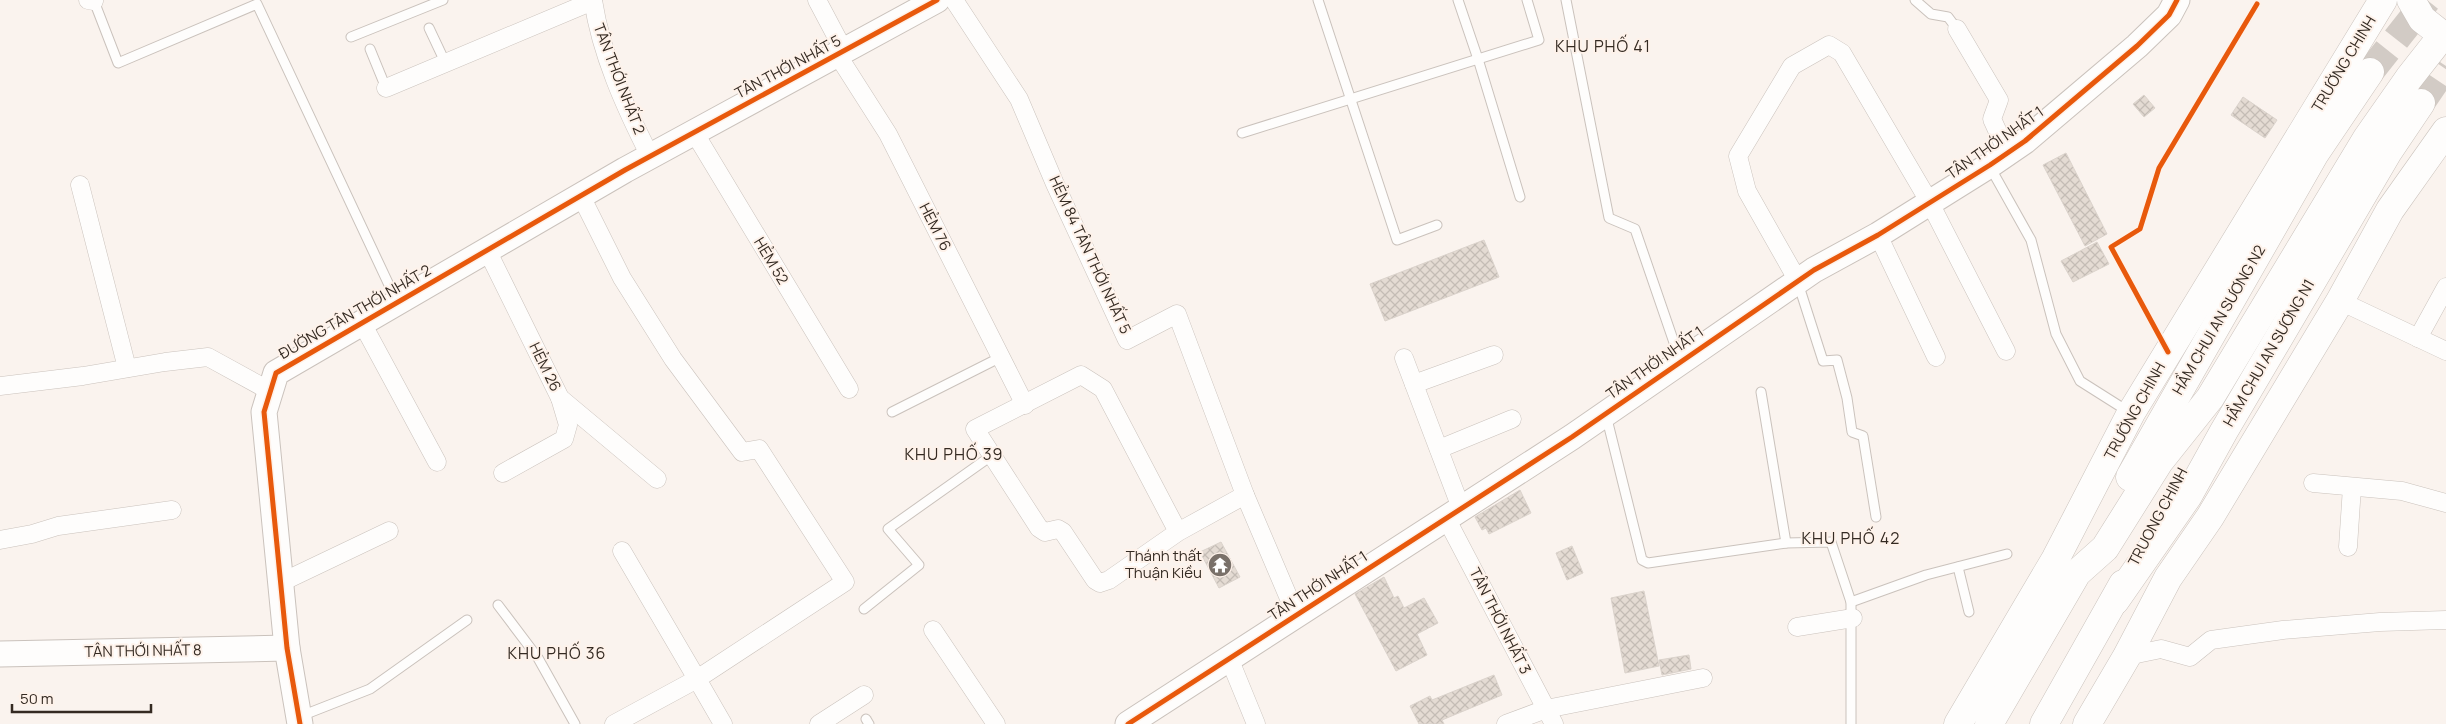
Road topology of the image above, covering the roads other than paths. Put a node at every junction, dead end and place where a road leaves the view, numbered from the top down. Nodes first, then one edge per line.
1 (443, 0) edge
2 (593, 0) edge
3 (817, 0) edge
4 (937, 0) edge
5 (954, 0) edge
6 (1318, 0) edge
7 (1458, 0) edge
8 (1527, 0) edge
9 (1566, 0) edge
10 (1916, 0) edge
11 (2177, 0) edge
12 (2383, 0) edge
13 (2410, 0) edge
14 (91, 1) edge
15 (429, 28) dead end
16 (1958, 29) joint
17 (351, 37) dead end
18 (2444, 37) edge
19 (370, 49) dead end
20 (841, 53) junction
21 (1478, 59) junction
22 (446, 64) junction
23 (2370, 72) tunnel mouth
24 (386, 88) joint
25 (1349, 100) junction
26 (2420, 103) tunnel mouth
27 (2446, 131) edge
28 (694, 132) junction
29 (1242, 133) dead end
30 (650, 156) junction
31 (1998, 159) junction
32 (80, 185) dead end
33 (580, 196) junction
34 (1520, 197) dead end
35 (1930, 203) junction
36 (1437, 224) dead end
37 (1878, 235) junction
38 (488, 250) junction
39 (1798, 281) junction
40 (2446, 287) edge
41 (2340, 301) junction
42 (398, 302) junction
43 (362, 323) junction
44 (2418, 338) junction
45 (2006, 351) dead end
46 (2446, 351) edge
47 (1494, 355) dead end
48 (1936, 356) dead end
49 (1001, 357) junction
50 (1404, 358) dead end
51 (1680, 360) junction
52 (127, 368) junction
53 (1414, 384) junction
54 (0, 386) edge
55 (849, 389) dead end
56 (270, 392) junction
57 (1761, 392) dead end
58 (560, 398) junction
59 (2210, 398) junction
60 (1025, 405) junction
61 (892, 412) dead end
62 (1606, 413) junction
63 (2132, 413) junction
64 (1512, 419) dead end
65 (1439, 449) junction
66 (990, 456) junction
67 (436, 462) dead end
68 (503, 472) dead end
69 (657, 479) dead end
70 (2313, 483) dead end
71 (2352, 487) junction
72 (1245, 495) junction
73 (2446, 503) edge
74 (172, 510) dead end
75 (1454, 513) junction
76 (1876, 517) dead end
77 (389, 531) dead end
78 (1178, 532) junction
79 (2069, 533) junction
80 (0, 540) edge
81 (1786, 543) junction
82 (2348, 547) dead end
83 (622, 550) dead end
84 (2007, 554) dead end
85 (1958, 567) junction
86 (2077, 573) junction
87 (2168, 578) junction
88 (280, 583) junction
89 (2115, 601) junction
90 (498, 605) dead end
91 (864, 609) dead end
92 (1852, 610) junction
93 (1969, 612) dead end
94 (1296, 615) junction
95 (467, 620) dead end
96 (2050, 620) junction
97 (2446, 620) edge
98 (1797, 627) dead end
99 (933, 630) dead end
100 (287, 648) junction
101 (0, 654) edge
102 (2127, 656) junction
103 (1229, 658) junction
104 (1703, 678) dead end
105 (697, 679) junction
106 (864, 695) dead end
107 (1550, 717) edge
108 (2047, 719) edge
109 (299, 720) edge
110 (575, 724) edge
111 (614, 724) edge
112 (723, 724) edge
113 (819, 724) edge
114 (996, 724) edge
115 (1128, 724) edge
116 (1256, 724) edge
117 (1506, 724) edge
118 (1851, 724) edge
119 (1958, 724) edge
120 (1989, 724) edge
121 (2087, 724) edge

1 - 17 lane
2 - 22 street
2 - 30 street, TÂN THỚI NHẤT 2
3 - 20 street, HẺM 76
4 - 20 street, TÂN THỚI NHẤT 5
5 - 72 street, HẺM 84 TÂN THỚI NHẤT 5
6 - 25 lane
7 - 21 lane
8 - 21 lane
9 - 51 lane
10 - 16 lane
11 - 31 street, TÂN THỚI NHẤT 1
12 - 63 main road, TRƯỜNG CHINH
13 - 18 main road
14 - 42 lane
15 - 22 lane
16 - 31 street
18 - 59 main road
19 - 24 lane
20 - 28 street, TÂN THỚI NHẤT 5
20 - 49 street, HẺM 76
21 - 25 lane
21 - 34 lane
22 - 24 street
23 - 86 main road, HẦM CHUI AN SƯƠNG N2
25 - 29 lane
25 - 36 lane
26 - 89 main road, HẦM CHUI AN SƯƠNG N1
27 - 41 main road
28 - 30 street, TÂN THỚI NHẤT 5
28 - 55 street, HẺM 52
30 - 33 street, ĐƯỜNG TÂN THỚI NHẤT 2
31 - 35 street, TÂN THỚI NHẤT 1
31 - 63 lane
32 - 52 street
33 - 38 street, ĐƯỜNG TÂN THỚI NHẤT 2
33 - 105 street
35 - 37 street, TÂN THỚI NHẤT 1
35 - 39 street
35 - 45 street
37 - 39 street, TÂN THỚI NHẤT 1
37 - 48 street
38 - 42 street, ĐƯỜNG TÂN THỚI NHẤT 2
38 - 58 street, HẺM 26
39 - 51 street, TÂN THỚI NHẤT 1
39 - 76 lane
40 - 44 street
41 - 44 street
41 - 87 main road
42 - 43 street, ĐƯỜNG TÂN THỚI NHẤT 2
43 - 56 street, ĐƯỜNG TÂN THỚI NHẤT 2
43 - 67 street
44 - 46 street
47 - 53 street
49 - 60 street, HẺM 76
49 - 61 lane
50 - 53 street, TÂN THỚI NHẤT 3
51 - 62 street, TÂN THỚI NHẤT 1
52 - 54 street
52 - 56 street
53 - 65 street, TÂN THỚI NHẤT 3
56 - 88 street, ĐƯỜNG TÂN THỚI NHẤT 2
57 - 81 lane
58 - 68 street
58 - 69 street, HẺM 26
59 - 86 main road, TRUONG CHINH
59 - 89 main road, TRUONG CHINH
60 - 66 street
60 - 78 street
62 - 75 street, TÂN THỚI NHẤT 1
62 - 81 lane
63 - 79 main road, TRƯỜNG CHINH
64 - 65 street
65 - 75 street, TÂN THỚI NHẤT 3
66 - 78 street
66 - 91 lane
70 - 71 street
71 - 73 street
71 - 82 street
72 - 78 street
72 - 94 street, HẺM 84 TÂN THỚI NHẤT 5
74 - 80 street
75 - 94 street, TÂN THỚI NHẤT 1
75 - 107 street, TÂN THỚI NHẤT 3
77 - 88 street
79 - 96 main road, TRUONG CHINH
79 - 119 main road, TRƯỜNG CHINH
81 - 92 lane
83 - 105 street
84 - 85 lane
85 - 92 lane
85 - 93 lane
86 - 96 main road, TRUONG CHINH
87 - 102 main road
87 - 108 main road, TRUONG CHINH
88 - 100 street, ĐƯỜNG TÂN THỚI NHẤT 2
89 - 108 main road, TRUONG CHINH
90 - 110 lane
92 - 98 street
92 - 118 lane
94 - 103 street, TÂN THỚI NHẤT 1
95 - 109 lane
96 - 120 main road, TRUONG CHINH
97 - 102 street
99 - 114 street
100 - 101 street, TÂN THỚI NHẤT 8
100 - 109 street, ĐƯỜNG TÂN THỚI NHẤT 2
102 - 121 main road
103 - 115 street, TÂN THỚI NHẤT 1
103 - 116 street
104 - 107 street
105 - 111 street
105 - 112 street
106 - 113 street
107 - 117 street

